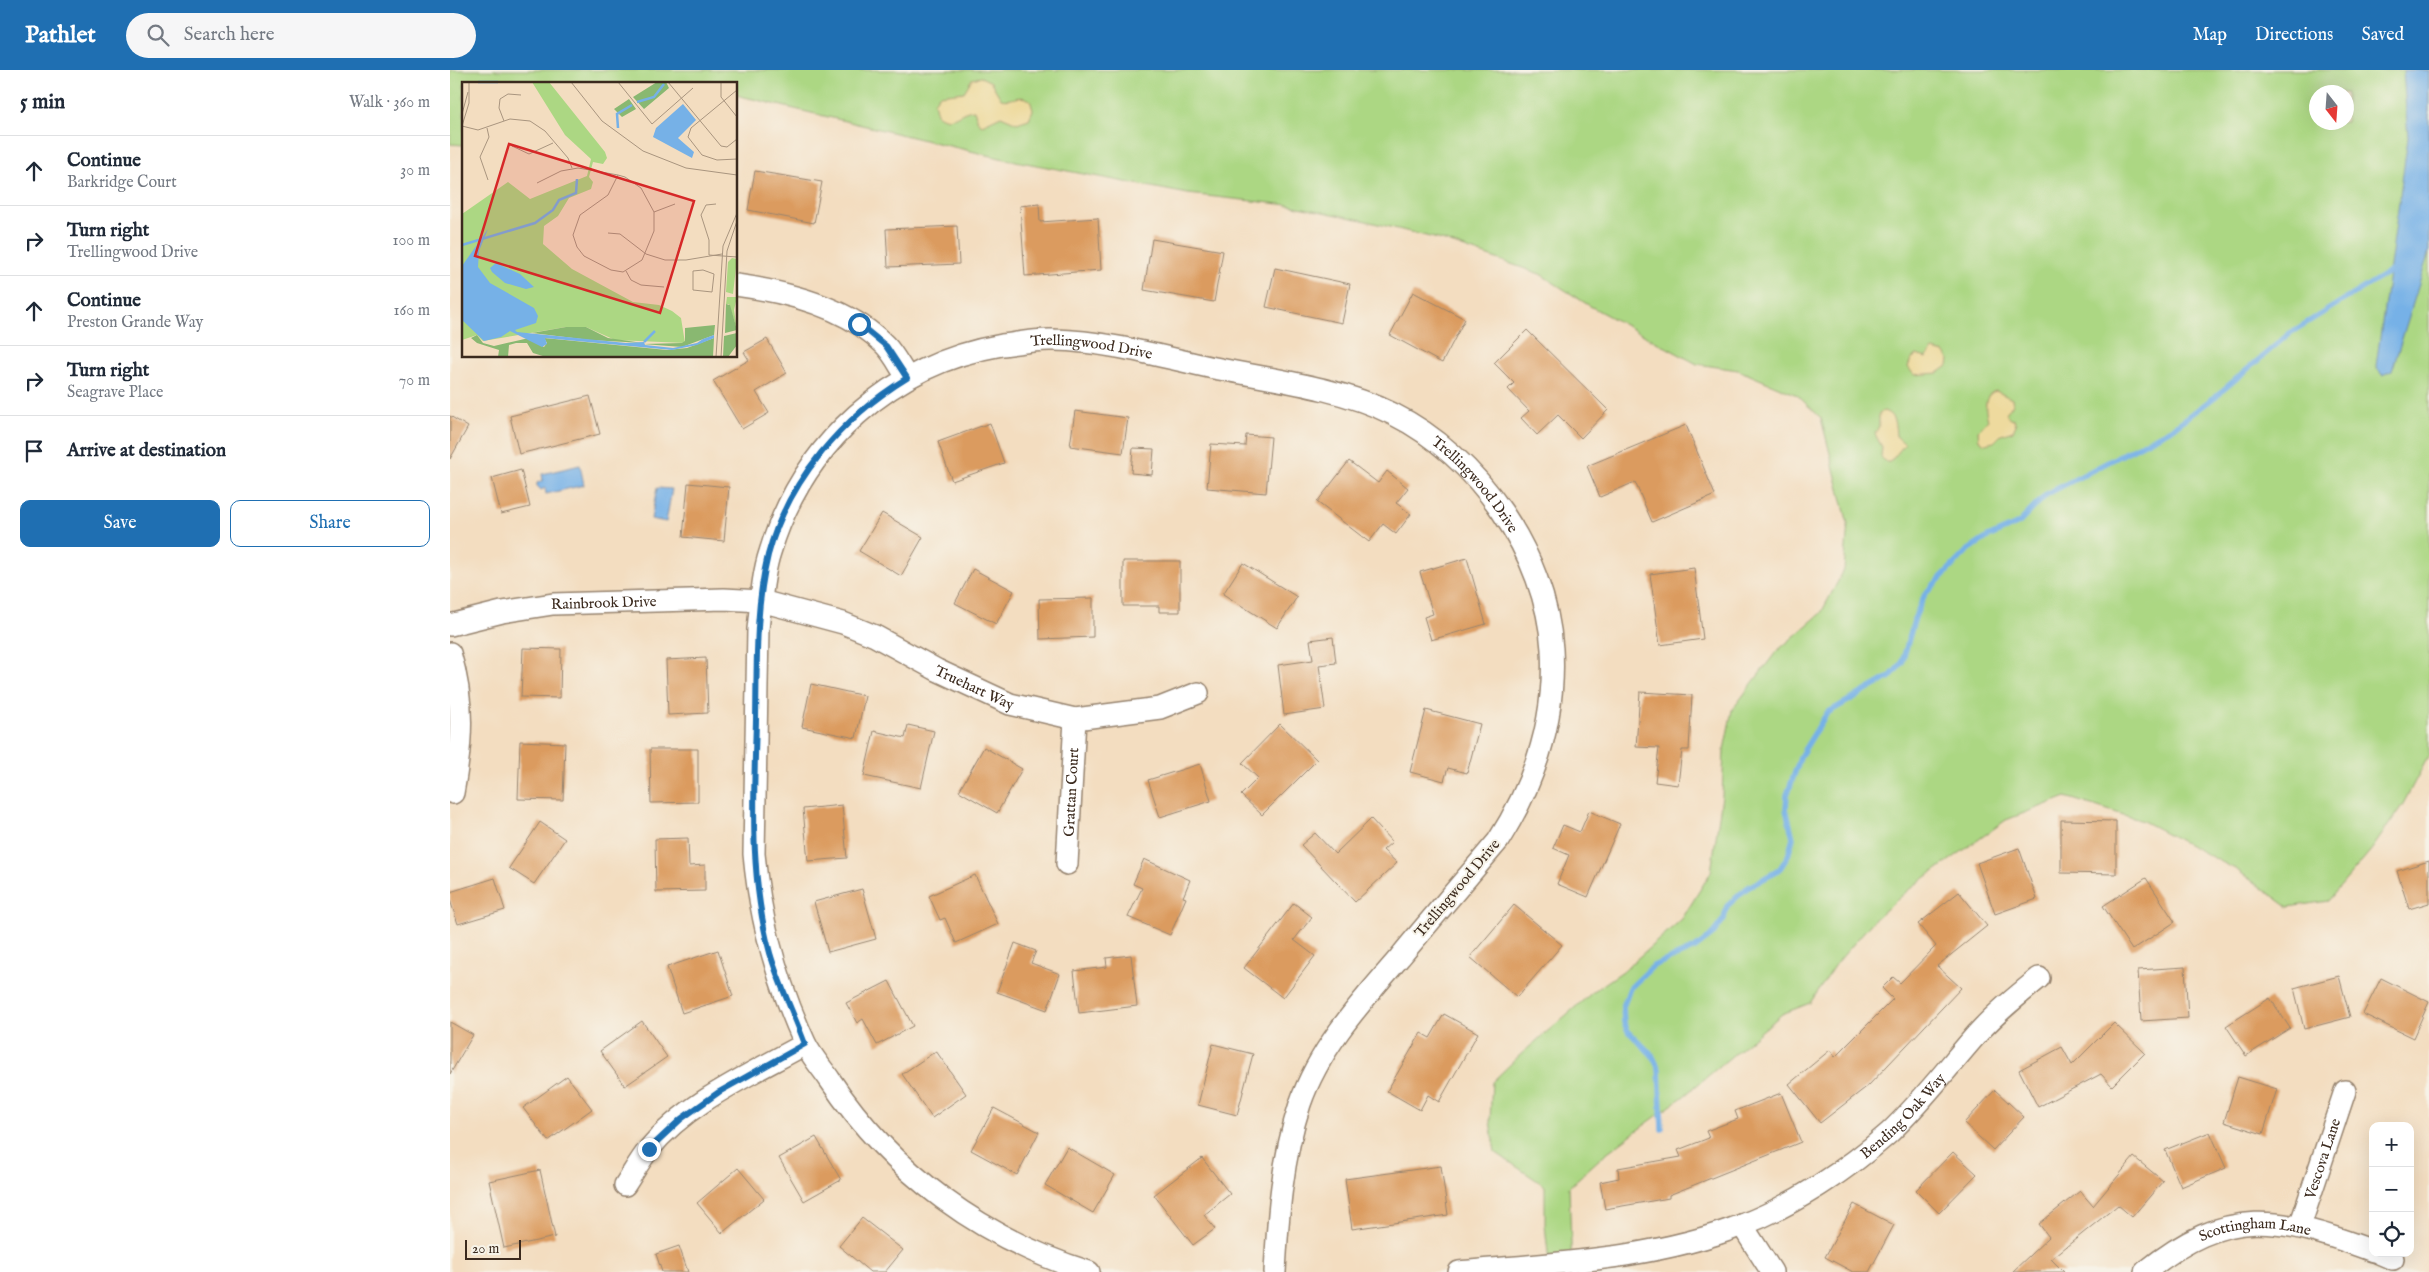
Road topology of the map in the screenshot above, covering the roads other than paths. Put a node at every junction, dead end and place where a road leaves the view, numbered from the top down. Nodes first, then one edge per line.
1 (738, 285) edge
2 (907, 378) junction
3 (761, 601) junction
4 (450, 625) edge
5 (450, 653) edge
6 (1198, 692) dead end
7 (1075, 718) junction
8 (454, 793) dead end
9 (1067, 864) dead end
10 (2039, 978) dead end
11 (805, 1044) junction
12 (2345, 1091) dead end
13 (625, 1184) dead end
14 (1742, 1225) junction
15 (2300, 1226) junction
16 (2369, 1250) edge
17 (1089, 1272) edge
18 (1275, 1272) edge
19 (1459, 1272) edge
20 (1772, 1272) edge
21 (2145, 1272) edge

1 - 2 street
2 - 3 street, Trellingwood Drive
2 - 18 street, Trellingwood Drive
3 - 4 street, Rainbrook Drive
3 - 7 street, Truehart Way
3 - 11 street, Trellingwood Drive
5 - 8 street
6 - 7 street, Truehart Way
7 - 9 street, Grattan Court
10 - 14 street, Bending Oak Way
11 - 13 street
11 - 17 street, Trellingwood Drive
12 - 15 street, Vescova Lane
14 - 19 street, Bending Oak Way
14 - 20 street
15 - 16 street, Scottingham Lane
15 - 21 street, Scottingham Lane

